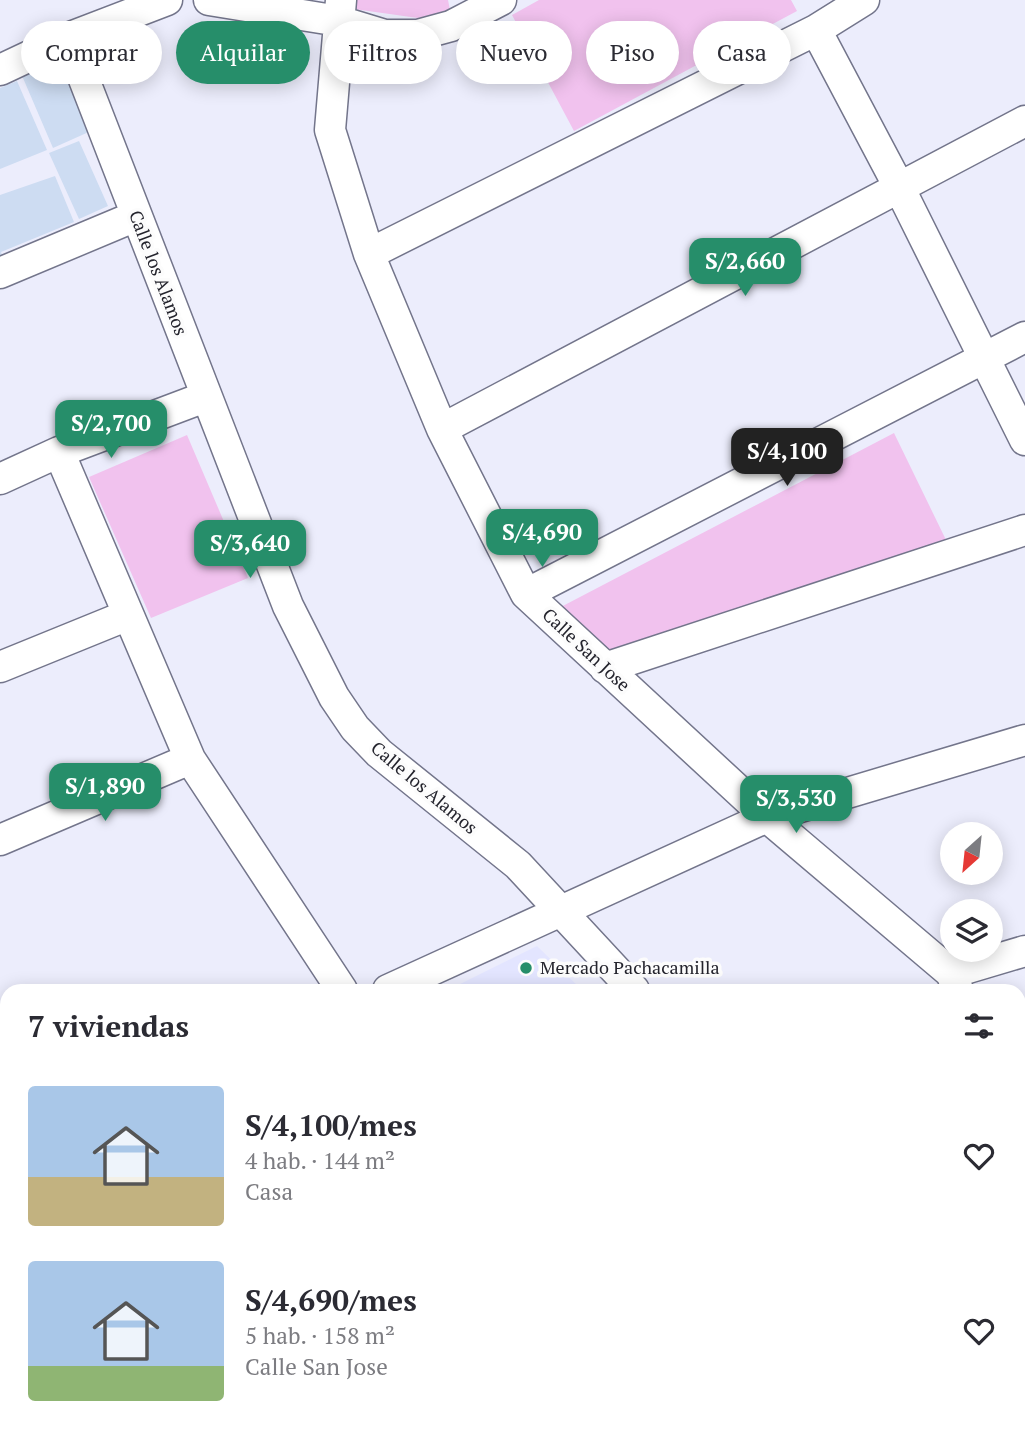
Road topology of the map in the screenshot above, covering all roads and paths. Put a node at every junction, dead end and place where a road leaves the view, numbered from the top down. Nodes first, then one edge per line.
1 (167, 0) edge
2 (209, 0) edge
3 (501, 0) edge
4 (864, 0) edge
5 (340, 10) edge
6 (112, 21) edge
7 (816, 30) junction
8 (21, 58) edge
9 (1, 67) edge
10 (86, 84) edge
11 (1025, 121) edge
12 (899, 187) junction
13 (136, 216) junction
14 (369, 254) junction
15 (0, 274) edge
16 (1025, 337) edge
17 (985, 357) junction
18 (205, 397) junction
19 (442, 429) junction
20 (1025, 440) edge
21 (60, 452) junction
22 (0, 479) edge
23 (1025, 530) edge
24 (526, 594) junction
25 (128, 615) junction
26 (0, 667) edge
27 (605, 667) junction
28 (1025, 740) edge
29 (190, 759) junction
30 (767, 817) junction
31 (0, 839) edge
32 (560, 911) junction
33 (1025, 951) edge
34 (955, 982) edge
35 (338, 984) edge
36 (401, 984) edge
37 (628, 984) edge

1 - 6 street
2 - 5 street
3 - 5 street
4 - 7 street
5 - 14 street, Calle San Jose
7 - 12 street
7 - 14 street
8 - 9 street
10 - 13 street, Calle los Alamos
11 - 12 street
12 - 17 street
12 - 19 street
13 - 15 street
13 - 18 street, Calle los Alamos
14 - 19 street, Calle San Jose
16 - 17 street
17 - 20 street
17 - 24 street
18 - 21 street
18 - 32 street, Calle los Alamos
19 - 24 street, Calle San Jose
21 - 22 street
21 - 25 street
23 - 27 street
24 - 27 street, Calle San Jose
25 - 26 street
25 - 29 street
27 - 30 street, Calle San Jose
28 - 30 street
29 - 31 street
29 - 35 street
30 - 32 street
30 - 34 street, Calle San Jose
32 - 36 street
32 - 37 street, Calle los Alamos
33 - 34 street

